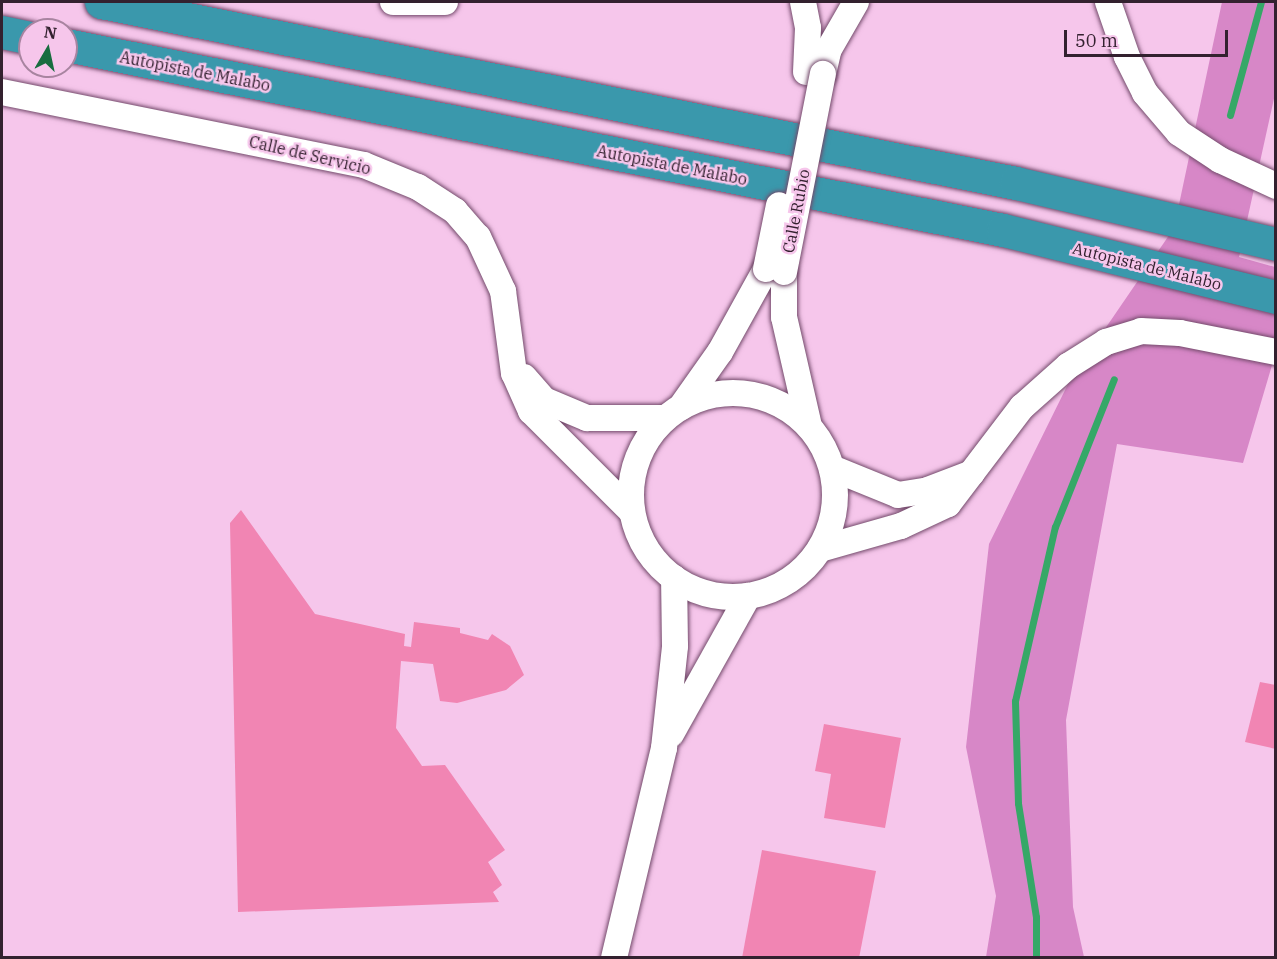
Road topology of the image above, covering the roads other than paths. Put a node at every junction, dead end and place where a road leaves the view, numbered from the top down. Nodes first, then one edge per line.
1 (101, 2) edge
2 (393, 2) edge
3 (445, 2) edge
4 (803, 2) edge
5 (856, 2) edge
6 (1108, 2) edge
7 (2, 32) edge
8 (18, 35) edge
9 (78, 47) edge
10 (814, 73) junction
11 (2, 92) edge
12 (1275, 186) edge
13 (1275, 244) edge
14 (775, 270) junction
15 (1275, 297) edge
16 (1275, 352) edge
17 (512, 353) junction
18 (673, 412) junction
19 (809, 426) junction
20 (832, 468) junction
21 (972, 473) junction
22 (632, 512) junction
23 (820, 549) junction
24 (675, 578) junction
25 (748, 596) junction
26 (664, 748) junction
27 (614, 957) edge

1 - 13 highway
2 - 3 street
4 - 10 street, Calle Rubio
5 - 10 street, Calle Rubio
6 - 12 street
7 - 8 highway
9 - 15 highway, Autopista de Malabo
10 - 14 street, Calle Rubio, bridge
11 - 17 street, Calle de Servicio
14 - 18 street, Calle Rubio
14 - 19 street, Calle Rubio
16 - 21 street
17 - 18 street, Calle de Servicio
17 - 22 street, Calle de Servicio
18 - 19 street
18 - 22 street
19 - 20 street
20 - 21 street
20 - 23 street
21 - 23 street
22 - 24 street
23 - 25 street
24 - 25 street
24 - 26 street
25 - 26 street
26 - 27 street

